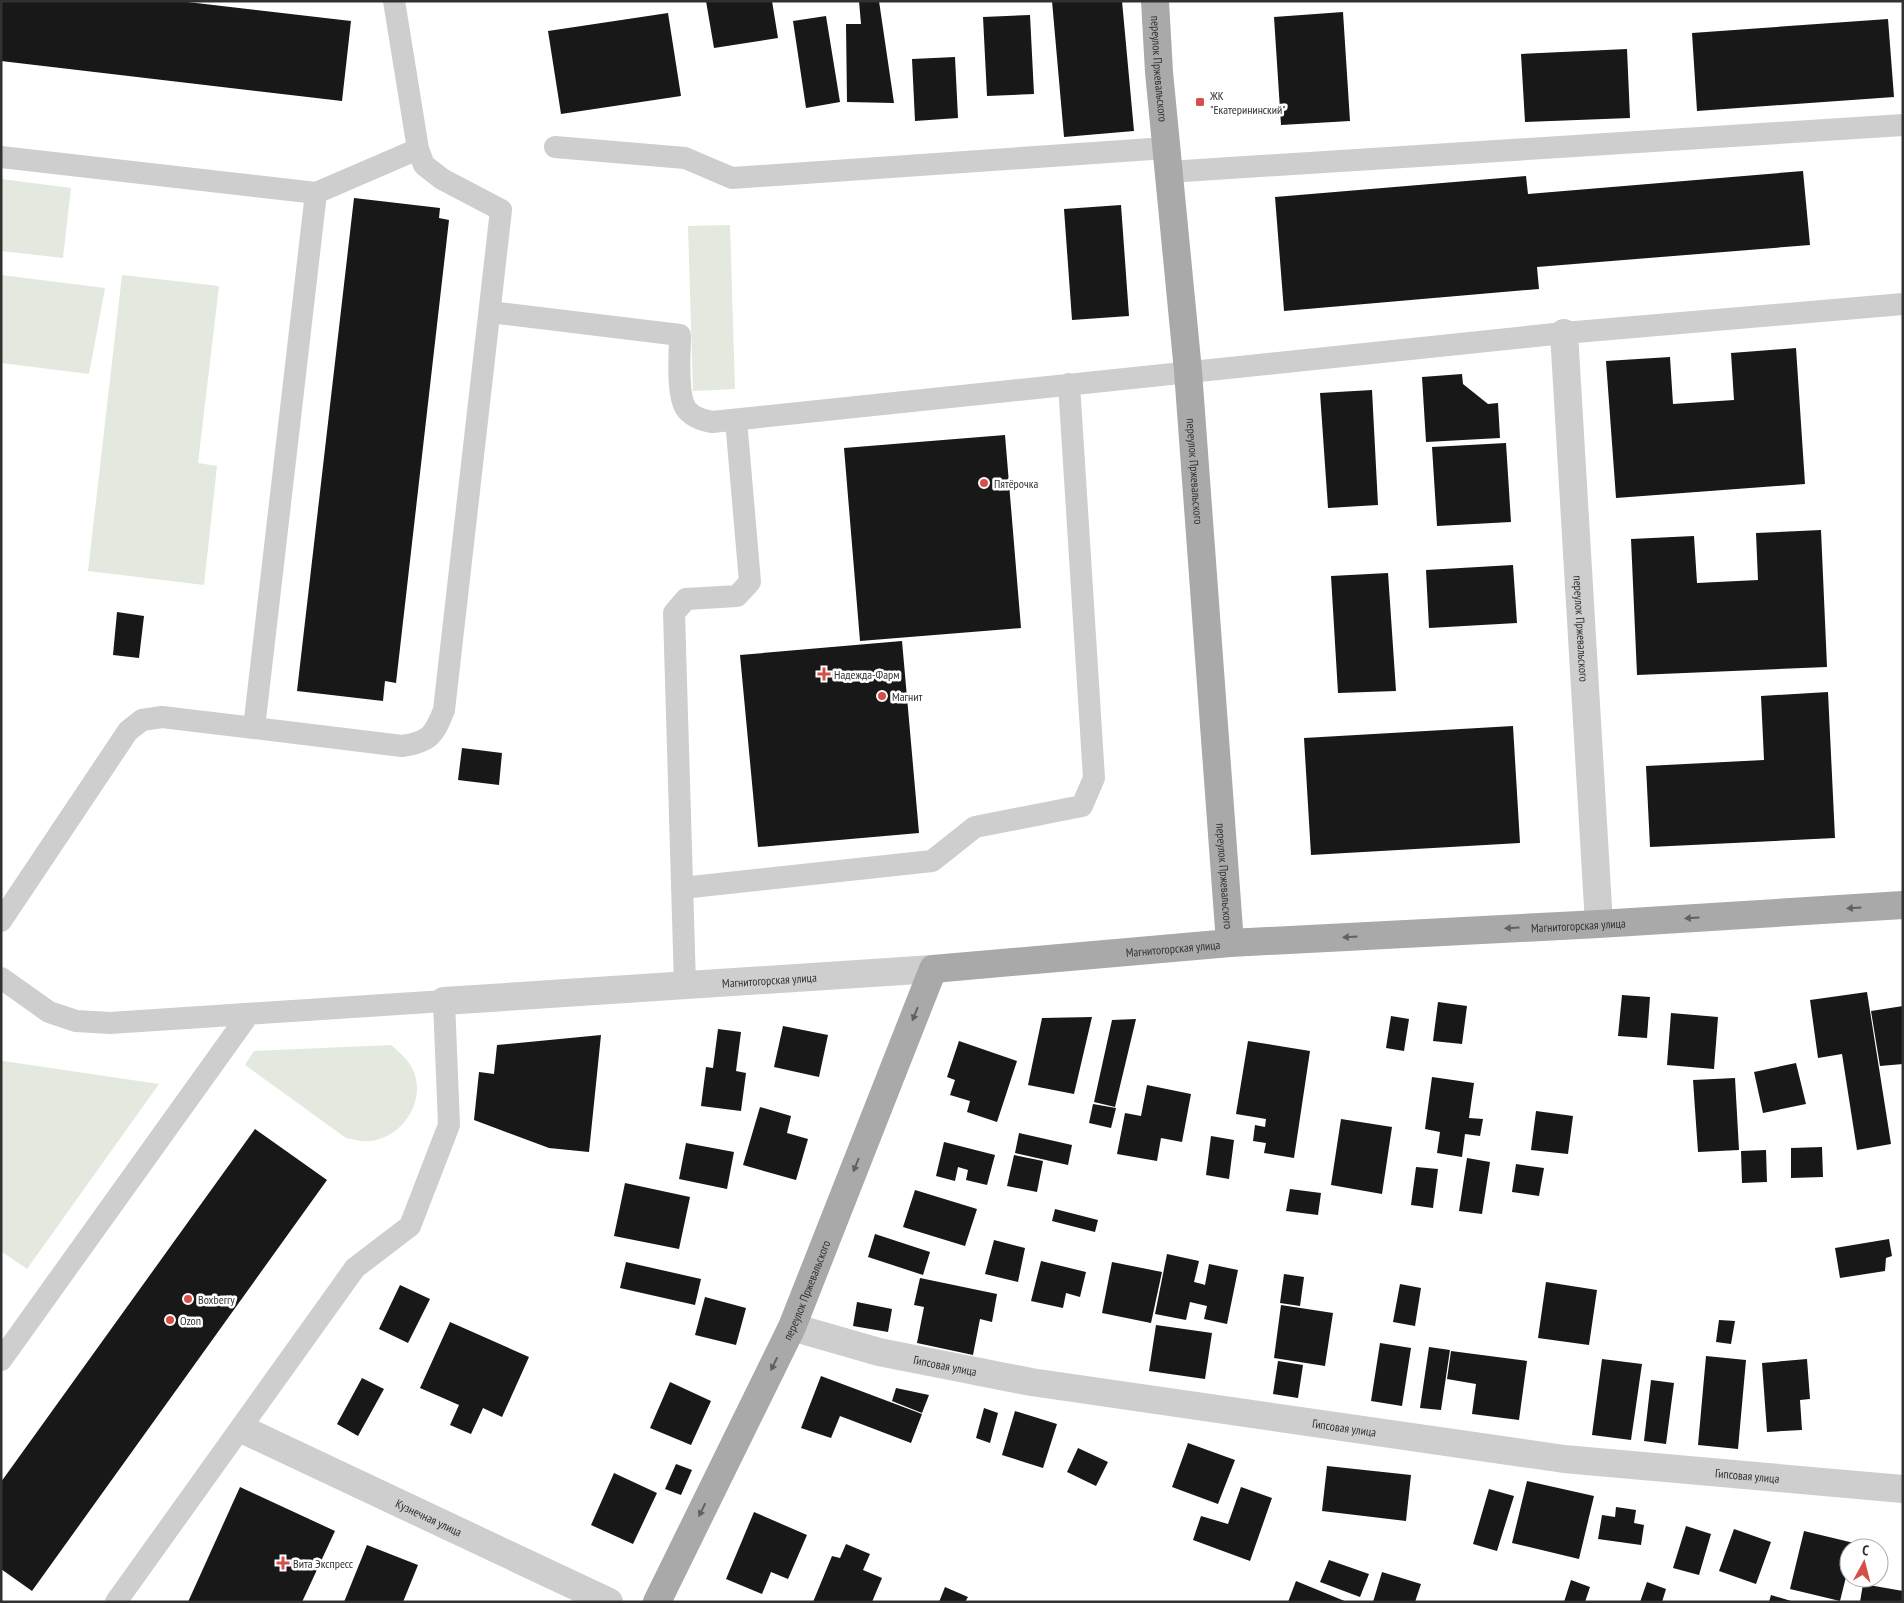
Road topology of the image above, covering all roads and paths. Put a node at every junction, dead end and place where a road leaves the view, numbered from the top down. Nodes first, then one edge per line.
1 (394, 1) edge
2 (1155, 1) edge
3 (1903, 125) edge
4 (555, 147) dead end
5 (418, 149) junction
6 (1, 157) edge
7 (1167, 160) junction
8 (316, 193) junction
9 (1903, 304) edge
10 (490, 312) junction
11 (1564, 333) junction
12 (1188, 371) junction
13 (1070, 384) junction
14 (736, 420) junction
15 (254, 728) junction
16 (682, 888) junction
17 (1903, 905) edge
18 (1, 921) edge
19 (1599, 924) junction
20 (1230, 943) junction
21 (933, 969) junction
22 (4, 985) edge
23 (685, 985) junction
24 (444, 1001) junction
25 (249, 1014) junction
26 (792, 1327) junction
27 (1, 1360) edge
28 (244, 1430) junction
29 (1903, 1489) edge
30 (116, 1602) edge
31 (609, 1602) edge
32 (657, 1602) edge

1 - 5 lane
2 - 7 main road, переулок Пржевальского
3 - 7 lane
4 - 7 lane
5 - 8 lane
5 - 10 lane
6 - 8 lane
7 - 12 main road, переулок Пржевальского
8 - 15 lane
9 - 11 lane
10 - 14 lane
10 - 15 lane
11 - 12 lane
11 - 19 street, переулок Пржевальского
12 - 13 lane
12 - 20 main road, переулок Пржевальского
13 - 14 lane
13 - 16 lane
14 - 16 lane
15 - 18 lane
16 - 23 lane
17 -> 19 main road, Магнитогорская улица
19 -> 20 main road, Магнитогорская улица
20 - 21 main road, Магнитогорская улица
21 - 23 street, Магнитогорская улица
21 -> 26 main road, переулок Пржевальского
22 - 25 lane
23 - 24 street, Магнитогорская улица
24 - 25 lane
24 - 28 lane
25 - 27 lane
26 - 29 street, Гипсовая улица
26 -> 32 main road, переулок Пржевальского
28 - 30 lane
28 - 31 street, Кузнечная улица

